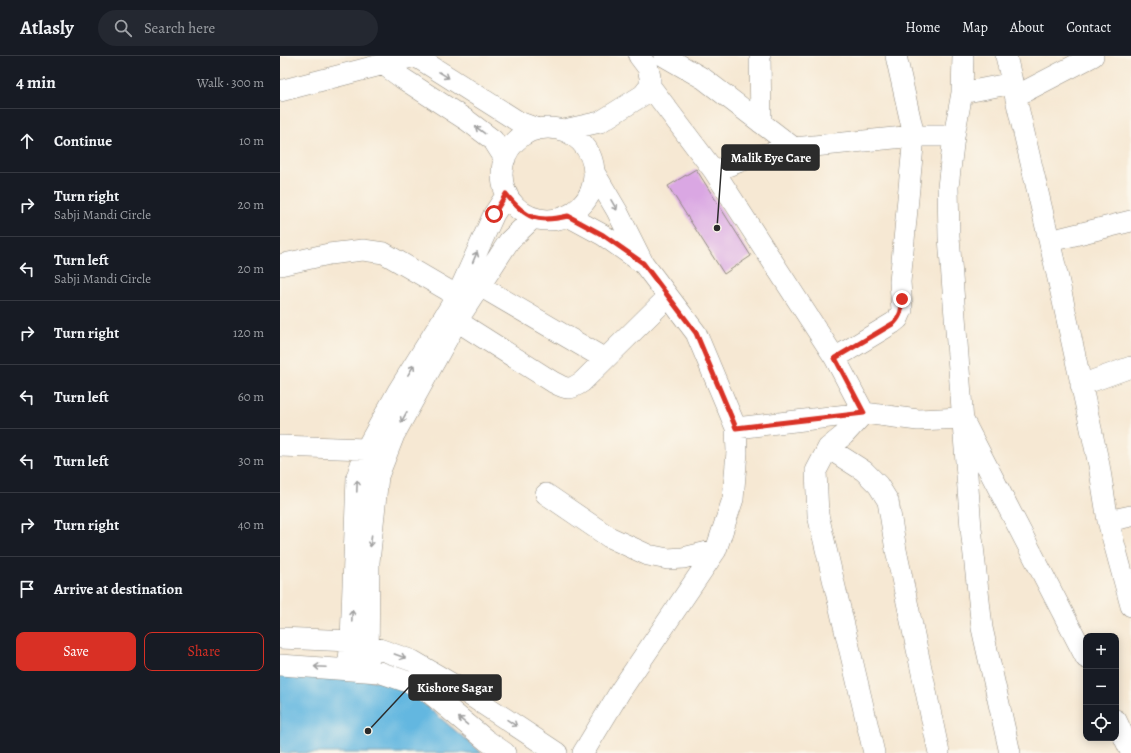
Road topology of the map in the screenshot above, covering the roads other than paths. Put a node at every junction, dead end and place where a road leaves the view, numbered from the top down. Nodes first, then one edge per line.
1 (415, 56) edge
2 (640, 56) edge
3 (664, 56) edge
4 (760, 56) edge
5 (896, 56) edge
6 (963, 56) edge
7 (1006, 56) edge
8 (1093, 56) edge
9 (383, 64) junction
10 (402, 78) junction
11 (650, 86) junction
12 (1015, 89) junction
13 (280, 91) edge
14 (962, 93) junction
15 (600, 122) junction
16 (761, 123) junction
17 (538, 129) junction
18 (564, 130) junction
19 (914, 136) junction
20 (954, 136) junction
21 (794, 148) junction
22 (505, 159) junction
23 (592, 163) junction
24 (714, 171) junction
25 (506, 194) junction
26 (568, 216) junction
27 (533, 218) junction
28 (1131, 221) edge
29 (1050, 241) junction
30 (643, 263) junction
31 (280, 266) edge
32 (480, 286) junction
33 (668, 297) junction
34 (463, 299) junction
35 (457, 321) junction
36 (835, 358) junction
37 (605, 359) junction
38 (1131, 367) edge
39 (1081, 385) junction
40 (864, 413) junction
41 (962, 418) junction
42 (736, 428) junction
43 (280, 446) edge
44 (828, 448) junction
45 (366, 449) junction
46 (387, 452) junction
47 (546, 494) dead end
48 (1131, 516) edge
49 (1108, 521) junction
50 (716, 550) junction
51 (1131, 606) edge
52 (280, 638) edge
53 (359, 643) junction
54 (1083, 652) edge
55 (280, 665) edge
56 (348, 669) junction
57 (368, 671) junction
58 (1119, 726) edge
59 (1131, 752) edge
60 (505, 753) edge
61 (557, 753) edge
62 (583, 753) edge
63 (874, 753) edge
64 (939, 753) edge
65 (1010, 753) edge

1 - 9 street
1 - 10 street
1 -> 17 street
2 - 11 street
3 - 16 street
4 - 16 street
5 - 19 street
6 - 14 street
7 - 12 street
8 - 12 street
9 - 10 street
9 - 13 street
22 -> 10 street
11 - 15 street
11 - 24 street
12 - 14 street
12 - 29 street
14 - 20 street
15 - 18 street
15 - 23 street
16 - 21 street
17 - 18 street
17 - 22 street
18 - 23 street
19 - 20 street
19 - 21 street
19 - 36 street
20 - 41 street
21 - 24 street
22 - 25 street
23 - 26 street
23 -> 30 street
24 - 36 street
25 - 27 street
34 -> 25 street
26 - 27 street
26 - 30 street
27 - 32 street
28 - 29 street
29 - 39 street
30 - 33 street
31 - 34 street
32 - 34 street
32 - 37 street
33 - 37 street
33 - 42 street
34 - 35 street
45 -> 34 street
35 - 37 street
35 -> 46 street
36 - 40 street
38 - 39 street
39 - 49 street
40 - 41 street
40 - 42 street
40 - 44 street
41 - 54 street
41 - 65 street
42 - 50 street
43 - 45 street
44 - 63 street
44 - 64 street
45 - 46 street
53 -> 45 street
46 -> 53 street
47 - 50 street
48 - 49 street
49 - 51 street
50 - 62 street
52 - 53 street
53 - 56 street
53 - 57 street
53 -> 61 street
56 -> 55 street
56 - 57 street
60 -> 57 street
58 - 59 street

